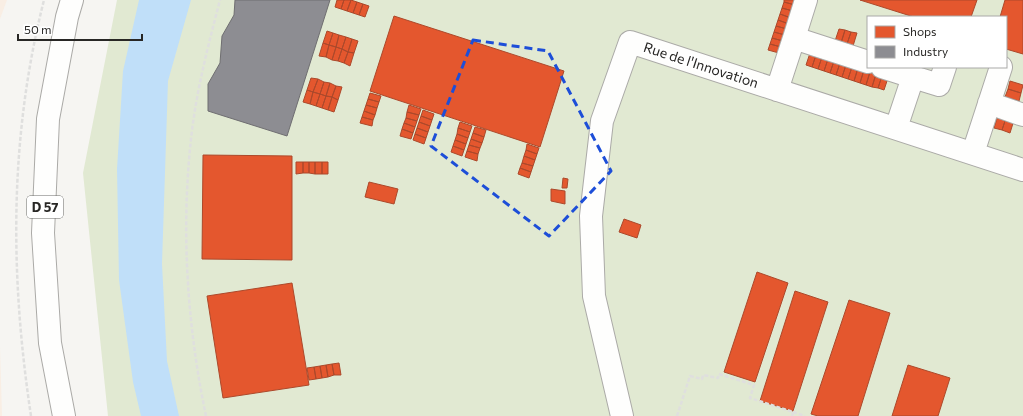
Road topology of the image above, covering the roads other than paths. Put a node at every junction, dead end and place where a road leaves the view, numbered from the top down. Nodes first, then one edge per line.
1 (72, 0) edge
2 (806, 0) edge
3 (794, 38) junction
4 (867, 62) edge
5 (885, 68) edge
6 (944, 68) edge
7 (1001, 68) edge
8 (913, 77) junction
9 (777, 90) junction
10 (989, 103) junction
11 (1023, 115) edge
12 (896, 128) junction
13 (973, 153) junction
14 (1023, 170) edge
15 (64, 416) edge
16 (622, 416) edge

1 - 15 street, D 57
2 - 3 street
3 - 4 street
3 - 9 street
5 - 8 street
6 - 8 street
7 - 10 street
8 - 12 street
9 - 12 street, Rue de l'Innovation
9 - 16 street, Rue de l'Innovation
10 - 11 street
10 - 13 street
12 - 13 street, Rue de l'Innovation
13 - 14 street, Rue de l'Innovation

